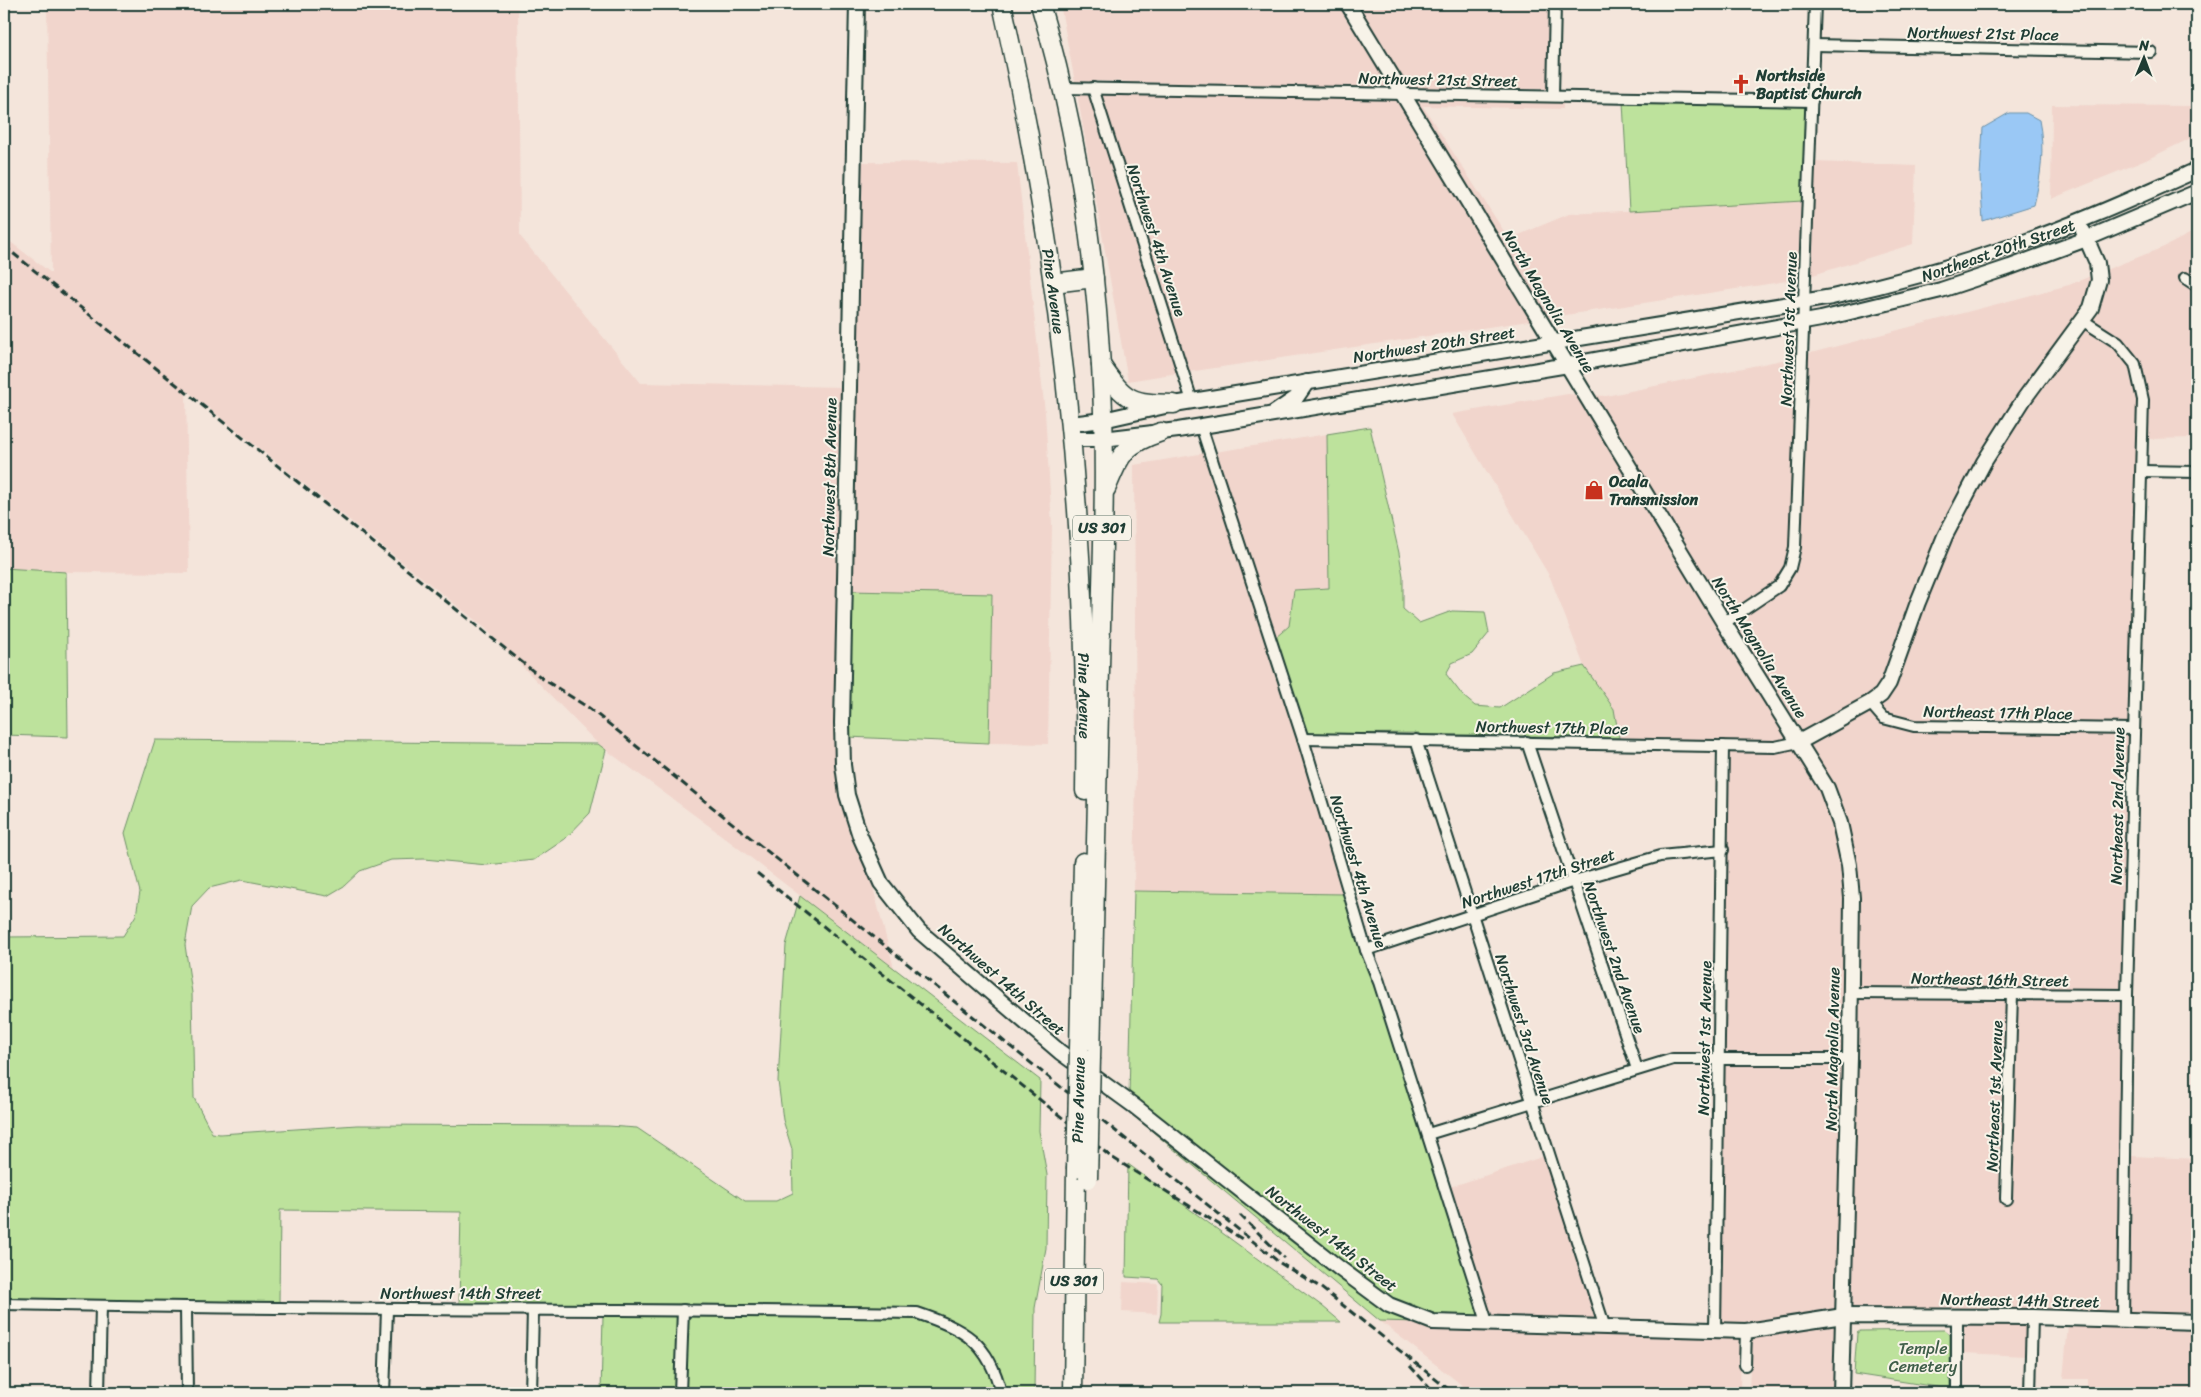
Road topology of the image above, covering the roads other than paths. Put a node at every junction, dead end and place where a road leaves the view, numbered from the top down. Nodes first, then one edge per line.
1 (857, 4) edge
2 (1002, 4) edge
3 (1040, 4) edge
4 (1348, 4) edge
5 (1555, 4) edge
6 (1815, 4) edge
7 (1814, 45) junction
8 (2150, 52) dead end
9 (1062, 88) junction
10 (1093, 88) junction
11 (1402, 93) junction
12 (1553, 95) junction
13 (1812, 101) junction
14 (2197, 170) edge
15 (2197, 192) edge
16 (2077, 222) junction
17 (2088, 238) junction
18 (1094, 278) junction
19 (2185, 278) dead end
20 (1053, 283) junction
21 (2197, 286) edge
22 (1804, 302) junction
23 (2082, 320) junction
24 (1803, 322) junction
25 (1554, 341) junction
26 (1101, 365) junction
27 (1568, 365) junction
28 (1306, 382) junction
29 (1192, 401) junction
30 (1174, 404) junction
31 (1272, 414) junction
32 (1103, 420) junction
33 (1202, 426) junction
34 (1072, 431) junction
35 (1161, 432) junction
36 (1103, 438) junction
37 (2142, 471) junction
38 (2197, 472) edge
39 (1102, 496) junction
40 (1092, 620) junction
41 (1724, 623) junction
42 (1870, 703) junction
43 (2134, 730) junction
44 (1303, 739) junction
45 (1416, 740) junction
46 (1527, 742) junction
47 (1799, 742) junction
48 (1723, 746) junction
49 (1723, 850) junction
50 (1574, 881) junction
51 (1473, 915) junction
52 (919, 931) joint
53 (1366, 950) junction
54 (1852, 993) junction
55 (2012, 994) junction
56 (2127, 995) junction
57 (1719, 1059) junction
58 (1850, 1060) junction
59 (1636, 1069) junction
60 (1533, 1103) junction
61 (1428, 1134) junction
62 (1082, 1174) junction
63 (2006, 1199) dead end
64 (4, 1304) edge
65 (101, 1306) junction
66 (186, 1308) junction
67 (387, 1310) junction
68 (533, 1310) junction
69 (683, 1310) junction
70 (1843, 1316) junction
71 (1958, 1316) junction
72 (2032, 1317) junction
73 (2123, 1319) junction
74 (2197, 1322) edge
75 (1488, 1325) junction
76 (1605, 1328) junction
77 (1715, 1330) junction
78 (1746, 1331) junction
79 (1745, 1365) dead end
80 (99, 1393) edge
81 (188, 1393) edge
82 (384, 1393) edge
83 (531, 1393) edge
84 (680, 1393) edge
85 (1001, 1393) edge
86 (1073, 1393) edge
87 (1085, 1393) edge
88 (1841, 1393) edge
89 (1957, 1393) edge
90 (2030, 1393) edge

1 - 52 main road, Northwest 8th Avenue
2 - 20 highway, Pine Avenue / US 301
3 - 9 highway, Pine Avenue / US 301
4 - 11 main road, North Magnolia Avenue
5 - 12 street
6 - 7 street, Northwest 1st Avenue
7 - 8 street, Northwest 21st Place
7 - 13 street, Northwest 1st Avenue
9 - 10 street, Northwest 21st Street
9 - 18 highway, Pine Avenue / US 301
10 - 11 street, Northwest 21st Street
10 - 29 street, Northwest 4th Avenue
11 - 12 street, Northwest 21st Street
11 - 25 main road, North Magnolia Avenue
12 - 13 street, Northwest 21st Street
13 - 22 street, Northwest 1st Avenue
14 - 16 main road, Northeast 20th Street
15 - 17 main road, Northeast 20th Street
16 - 17 main road
16 - 22 main road, Northeast 20th Street
17 - 23 main road
17 - 24 main road, Northeast 20th Street
18 - 20 highway
18 - 26 highway, Pine Avenue / US 301
19 - 21 street
20 - 34 highway, Pine Avenue / US 301
22 - 24 street, Northwest 1st Avenue
22 - 25 main road, Northwest 20th Street
23 - 37 street, Northeast 2nd Avenue
23 - 42 main road
24 - 27 main road
24 - 41 street, Northwest 1st Avenue
25 - 27 main road, North Magnolia Avenue
25 - 28 main road, Northwest 20th Street
26 - 30 highway
26 - 32 highway, Pine Avenue / US 301
27 - 31 main road
27 - 41 main road, North Magnolia Avenue
28 - 29 main road, Northwest 20th Street
28 - 31 main road
29 - 30 main road, Northwest 20th Street
30 - 32 main road, Northwest 20th Street
31 - 33 main road
32 - 34 main road, Northwest 20th Street
32 - 36 highway, Pine Avenue / US 301
33 - 35 main road
33 - 44 street, Northwest 4th Avenue
34 - 36 main road
34 - 40 highway, Pine Avenue / US 301
35 - 36 main road
35 - 39 highway
36 - 39 highway, Pine Avenue / US 301
37 - 38 street
37 - 43 street, Northeast 2nd Avenue
39 - 40 highway, Pine Avenue / US 301
40 - 62 highway, Pine Avenue / US 301, bridge
41 - 47 main road, North Magnolia Avenue
42 - 43 street, Northeast 17th Place
42 - 47 main road
43 - 56 street, Northeast 2nd Avenue
44 - 45 street, Northwest 17th Place
44 - 53 street, Northwest 4th Avenue
45 - 46 street, Northwest 17th Place
45 - 51 street, Northwest 3rd Avenue
46 - 48 street, Northwest 17th Place
46 - 50 street, Northwest 2nd Avenue
47 - 48 street, Northwest 17th Place
47 - 54 main road, North Magnolia Avenue
48 - 49 street, Northwest 1st Avenue
49 - 50 street, Northwest 17th Street
49 - 57 street, Northwest 1st Avenue
50 - 51 street, Northwest 17th Street
50 - 59 street, Northwest 2nd Avenue
51 - 53 street, Northwest 17th Street
51 - 60 street, Northwest 3rd Avenue
52 - 75 main road, Northwest 14th Street
53 - 61 street, Northwest 4th Avenue
54 - 55 street, Northeast 16th Street
54 - 58 main road, North Magnolia Avenue
55 - 56 street, Northeast 16th Street
55 - 63 street, Northeast 1st Avenue
56 - 73 street, Northeast 2nd Avenue
57 - 58 street
57 - 59 street
57 - 77 street, Northwest 1st Avenue
58 - 70 main road, North Magnolia Avenue
59 - 60 street
60 - 61 street
60 - 76 street, Northwest 3rd Avenue
61 - 75 street, Northwest 4th Avenue
62 - 86 highway, Pine Avenue / US 301
62 - 87 highway, Pine Avenue / US 301
64 - 65 street, Northwest 14th Street
65 - 66 street, Northwest 14th Street
65 - 80 street
66 - 67 street, Northwest 14th Street
66 - 81 street
67 - 68 street, Northwest 14th Street
67 - 82 street
68 - 69 street, Northwest 14th Street
68 - 83 street
69 - 84 street
69 - 85 street, Northwest 14th Street
70 - 71 main road, Northeast 14th Street
70 - 78 main road, Northwest 14th Street
70 - 88 main road, North Magnolia Avenue
71 - 72 main road, Northeast 14th Street
71 - 89 street
72 - 73 main road, Northeast 14th Street
72 - 90 street
73 - 74 main road, Northeast 14th Street
75 - 76 main road, Northwest 14th Street
76 - 77 main road, Northwest 14th Street
77 - 78 main road, Northwest 14th Street
78 - 79 street

